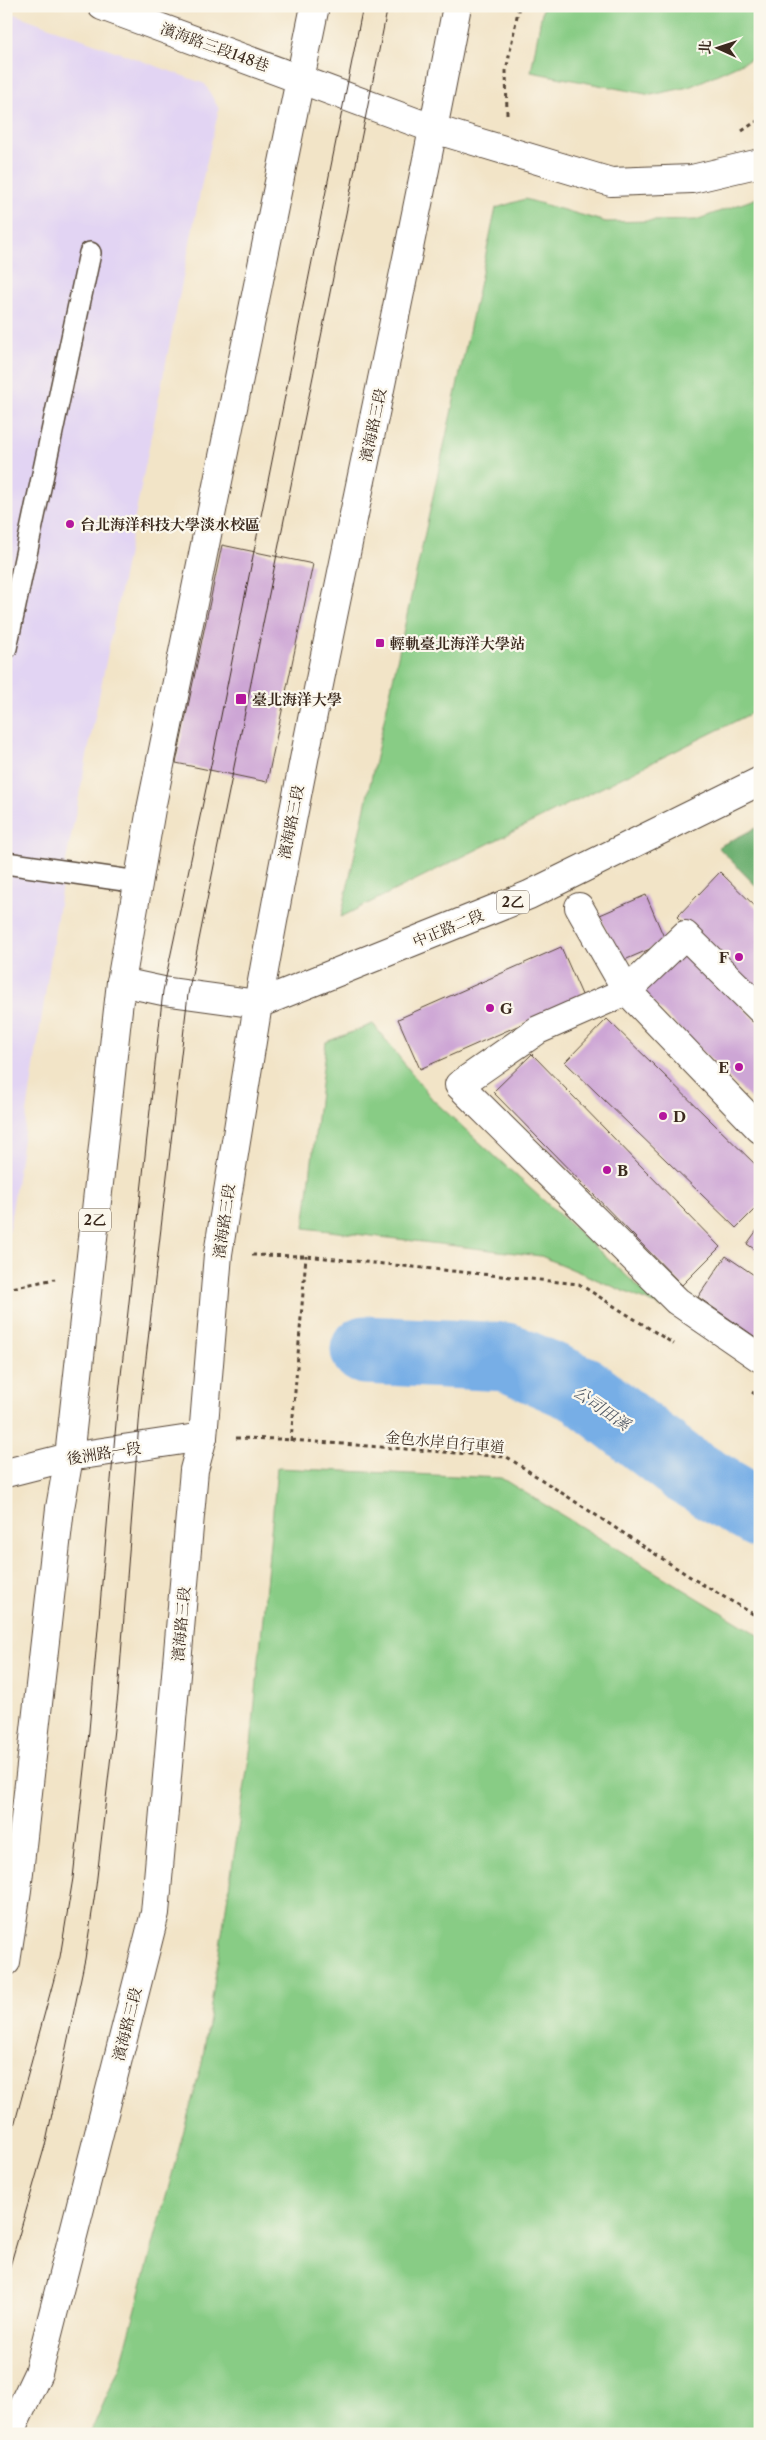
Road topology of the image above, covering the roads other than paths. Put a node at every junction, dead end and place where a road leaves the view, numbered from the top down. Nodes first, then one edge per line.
1 (102, 6) edge
2 (315, 6) edge
3 (457, 6) edge
4 (300, 78) junction
5 (434, 129) junction
6 (760, 163) edge
7 (90, 253) dead end
8 (6, 648) edge
9 (760, 781) edge
10 (6, 863) edge
11 (138, 882) junction
12 (579, 907) dead end
13 (120, 982) junction
14 (627, 991) junction
15 (258, 1004) junction
16 (760, 1009) edge
17 (760, 1128) edge
18 (760, 1358) edge
19 (203, 1437) junction
20 (69, 1457) junction
21 (6, 1474) edge
22 (6, 1962) edge
23 (9, 2434) edge

1 - 4 street, 濱海路三段148巷
2 - 4 street
3 - 5 street, 濱海路三段
4 - 5 street, 濱海路三段148巷
4 - 11 street
5 - 6 street, 濱海路三段148巷
5 - 15 street, 濱海路三段
7 - 8 lane
9 - 15 street, 中正路二段 / 2乙
10 - 11 lane
11 - 13 street
12 - 14 street
13 - 15 street, 中正路二段 / 2乙
13 - 20 street, 2乙
14 - 16 street
14 - 17 street
14 - 18 street
15 - 19 street, 濱海路三段
19 - 20 street, 後洲路一段
19 - 23 street, 濱海路三段
20 - 21 street, 後洲路一段
20 - 22 street

